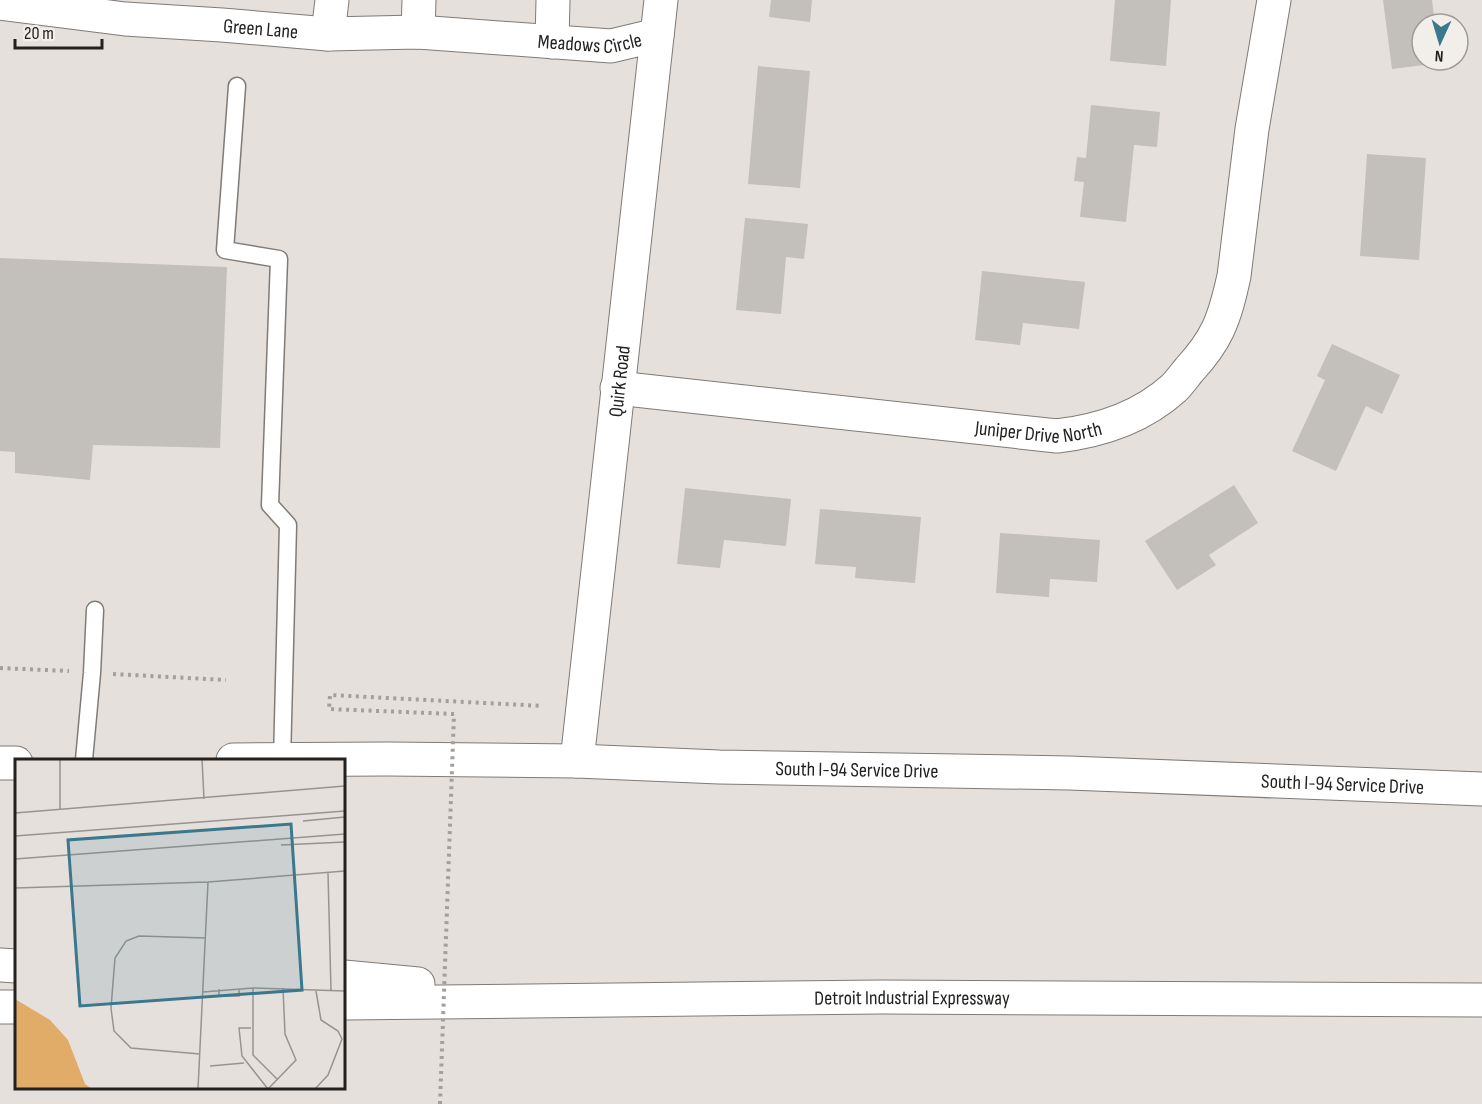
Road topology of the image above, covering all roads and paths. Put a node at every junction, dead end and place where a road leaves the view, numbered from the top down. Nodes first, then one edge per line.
1 (332, 0) edge
2 (419, 0) edge
3 (553, 0) edge
4 (661, 0) edge
5 (1274, 0) edge
6 (0, 3) edge
7 (126, 10) edge
8 (418, 32) junction
9 (328, 34) junction
10 (657, 35) junction
11 (537, 41) junction
12 (237, 86) dead end
13 (617, 388) junction
14 (95, 610) dead end
15 (0, 668) edge
16 (75, 672) dead end
17 (112, 674) dead end
18 (226, 680) dead end
19 (543, 706) dead end
20 (84, 759) edge
21 (282, 759) edge
22 (345, 759) edge
23 (577, 761) junction
24 (1482, 789) edge
25 (0, 965) edge
26 (15, 966) edge
27 (345, 977) edge
28 (590, 1000) junction
29 (1482, 1000) edge
30 (345, 1003) edge
31 (440, 1104) edge

1 - 9 main road
2 - 8 main road
3 - 11 main road
4 - 10 main road, Quirk Road
5 - 13 main road, Juniper Drive North
6 - 7 main road, Green Lane
7 - 9 main road, Green Lane
8 - 9 main road, Green Lane
8 - 11 main road, Green Lane
10 - 11 main road, Meadows Circle
10 - 13 main road, Quirk Road
12 - 21 lane
13 - 23 main road, Quirk Road
14 - 20 lane
15 - 16 path
17 - 18 path
19 - 31 path, bridge
22 - 23 main road, South I-94 Service Drive
23 - 24 main road, South I-94 Service Drive
25 - 26 main road
27 - 28 main road
28 - 29 main road, Detroit Industrial Expressway
28 - 30 main road, Detroit Industrial Expressway

